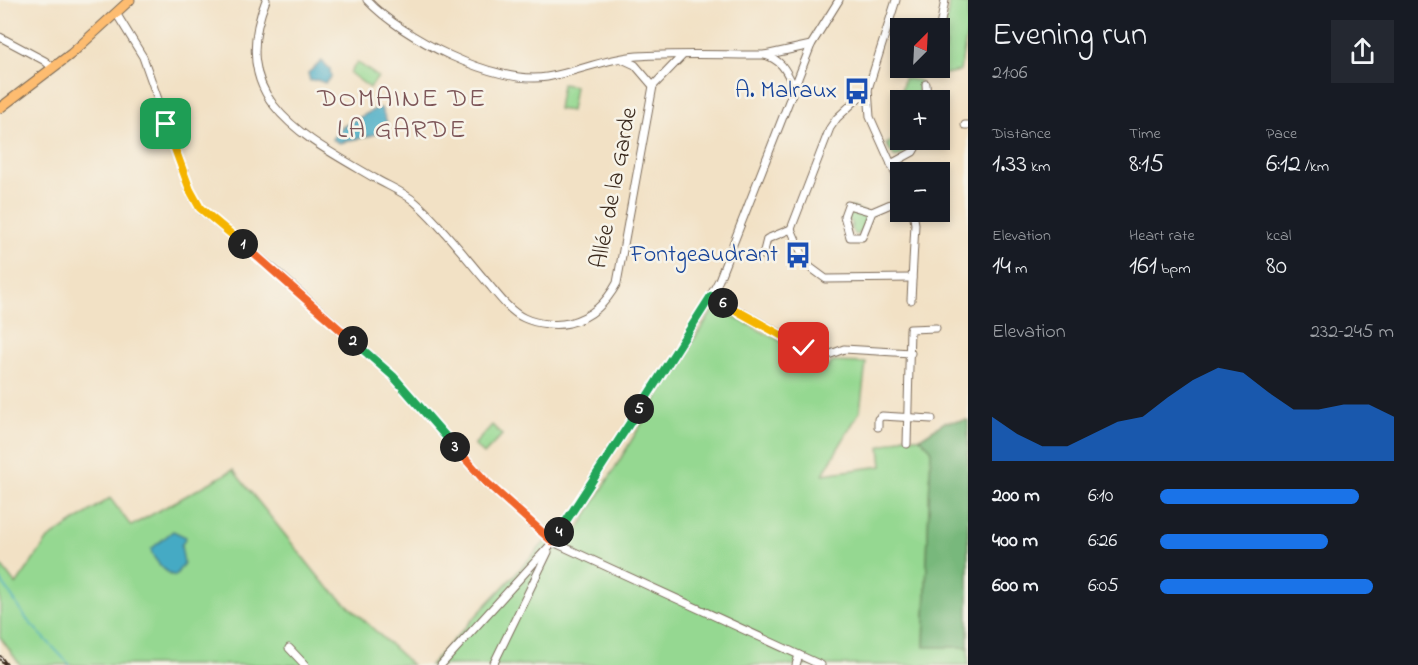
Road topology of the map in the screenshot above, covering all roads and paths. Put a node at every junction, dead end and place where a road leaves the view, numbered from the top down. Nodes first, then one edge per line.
1 (130, 0) edge
2 (266, 0) edge
3 (367, 0) edge
4 (839, 0) edge
5 (896, 0) edge
6 (945, 0) edge
7 (116, 13) junction
8 (942, 18) edge
9 (0, 37) edge
10 (812, 45) junction
11 (765, 55) junction
12 (682, 56) junction
13 (622, 59) junction
14 (53, 68) junction
15 (927, 84) dead end
16 (654, 86) junction
17 (794, 87) junction
18 (868, 89) junction
19 (927, 90) edge
20 (0, 108) edge
21 (914, 150) edge
22 (890, 162) edge
23 (895, 162) edge
24 (890, 204) edge
25 (872, 212) junction
26 (915, 222) edge
27 (791, 228) junction
28 (763, 255) dead end
29 (912, 278) junction
30 (711, 296) junction
31 (911, 300) dead end
32 (909, 321) dead end
33 (936, 327) dead end
34 (910, 329) junction
35 (911, 353) junction
36 (908, 417) junction
37 (932, 419) dead end
38 (878, 427) dead end
39 (907, 444) dead end
40 (553, 542) junction
41 (289, 648) dead end
42 (799, 655) junction
43 (305, 665) edge
44 (441, 665) edge
45 (493, 665) edge
46 (796, 665) edge
47 (821, 665) edge

1 - 7 main road
2 - 16 street, Allée de la Garde
3 - 13 street
4 - 10 street
5 - 18 street
6 - 8 street
7 - 14 main road
7 - 40 street
9 - 14 street
10 - 11 street
10 - 17 street
11 - 12 street
11 - 17 street
12 - 13 street
12 - 16 street, Allée de la Garde
13 - 16 street, Allée de la Garde
14 - 20 main road
15 - 19 street
17 - 30 street
18 - 22 street
18 - 27 street
21 - 23 street
24 - 25 street
25 - 25 street
26 - 29 street
27 - 28 street
27 - 29 street
29 - 31 street
30 - 35 street
30 - 40 street
32 - 34 street
33 - 34 street
34 - 35 street
35 - 36 street
36 - 37 street
36 - 38 street
36 - 39 street
40 - 42 street
40 - 44 street
40 - 45 street
41 - 43 street
42 - 46 street
42 - 47 street

